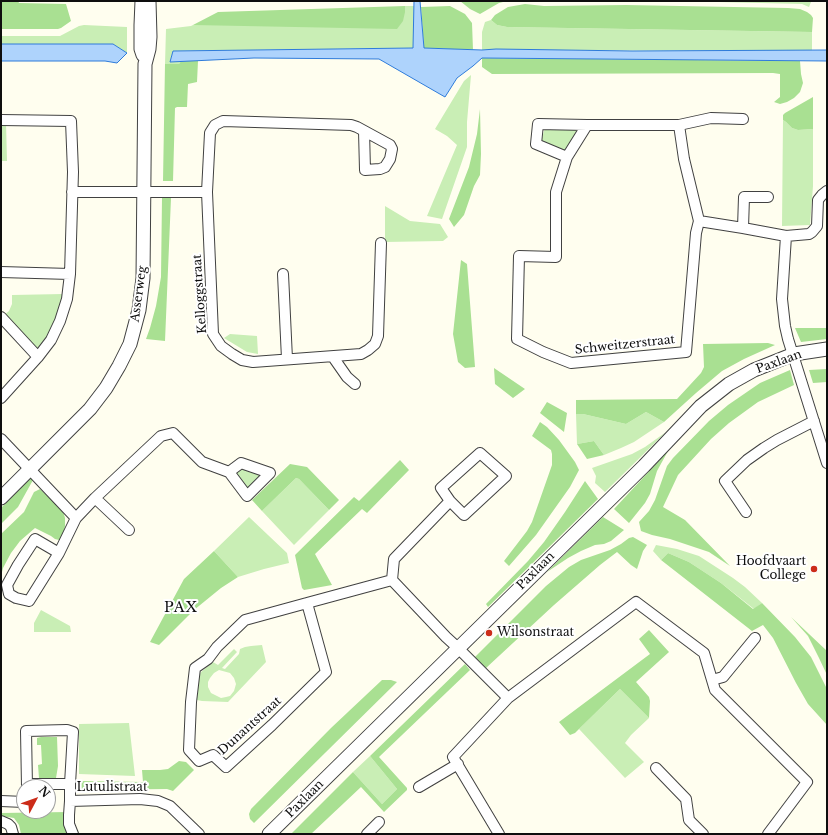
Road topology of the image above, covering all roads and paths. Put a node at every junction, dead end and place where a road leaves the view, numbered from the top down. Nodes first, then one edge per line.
1 (142, 1) edge
2 (149, 1) edge
3 (145, 64) junction
4 (743, 118) dead end
5 (1, 120) edge
6 (587, 125) junction
7 (679, 126) junction
8 (364, 131) dead end
9 (567, 157) junction
10 (827, 191) edge
11 (72, 192) junction
12 (207, 192) junction
13 (145, 193) junction
14 (768, 197) dead end
15 (699, 221) junction
16 (743, 228) junction
17 (786, 236) junction
18 (381, 243) dead end
19 (1, 272) edge
20 (70, 274) junction
21 (284, 274) dead end
22 (1, 317) edge
23 (827, 349) edge
24 (794, 354) junction
25 (38, 357) junction
26 (333, 357) junction
27 (287, 359) junction
28 (355, 384) dead end
29 (1, 398) edge
30 (814, 421) junction
31 (1, 439) edge
32 (827, 463) edge
33 (30, 470) junction
34 (229, 472) dead end
35 (1, 498) edge
36 (96, 498) junction
37 (450, 501) junction
38 (746, 512) dead end
39 (76, 518) junction
40 (129, 530) dead end
41 (59, 553) junction
42 (392, 580) junction
43 (307, 603) junction
44 (755, 638) dead end
45 (458, 648) junction
46 (712, 680) junction
47 (508, 698) junction
48 (458, 764) junction
49 (656, 768) dead end
50 (27, 779) edge
51 (70, 784) junction
52 (56, 785) edge
53 (419, 787) dead end
54 (70, 801) junction
55 (1, 802) edge
56 (16, 802) edge
57 (1, 821) edge
58 (379, 822) dead end
59 (13, 834) edge
60 (73, 834) edge
61 (199, 834) edge
62 (269, 834) edge
63 (367, 834) edge
64 (499, 834) edge
65 (703, 834) edge
66 (768, 834) edge

1 - 3 street, Asserweg
2 - 3 street, Asserweg
3 - 13 street, Asserweg
4 - 7 street
5 - 11 street
6 - 7 street
6 - 9 street, Schweitzerstraat
6 - 9 street
7 - 15 street, Schweitzerstraat
8 - 12 street, Kelloggstraat
9 - 15 street, Schweitzerstraat
10 - 17 street
11 - 13 street
11 - 20 street
12 - 13 street
12 - 27 street, Kelloggstraat
13 - 33 street, Asserweg
14 - 16 street
15 - 16 street
16 - 17 street
17 - 24 street
18 - 26 street, Kelloggstraat
19 - 20 street
20 - 25 street
21 - 27 street
22 - 25 street
23 - 24 street, Paxlaan
24 - 30 street
24 - 45 street, Paxlaan
25 - 29 street
26 - 27 street, Kelloggstraat
26 - 28 street
30 - 32 street
30 - 38 street
31 - 33 street
33 - 35 street, Asserweg
33 - 39 street
34 - 36 street
36 - 39 street
36 - 40 street
37 - 37 street
37 - 42 street
39 - 41 street
41 - 41 street
42 - 43 street, Dunantstraat
42 - 45 street
43 - 43 street, Dunantstraat
44 - 46 street
45 - 47 street
45 - 62 street, Paxlaan
46 - 47 street
46 - 66 street
47 - 48 street
48 - 53 street
48 - 64 street
49 - 65 street
50 - 51 street
51 - 52 street
51 - 54 street
54 - 60 street, Lutulistraat
54 - 61 street, Lutulistraat
55 - 56 street
57 - 59 street
58 - 63 street

